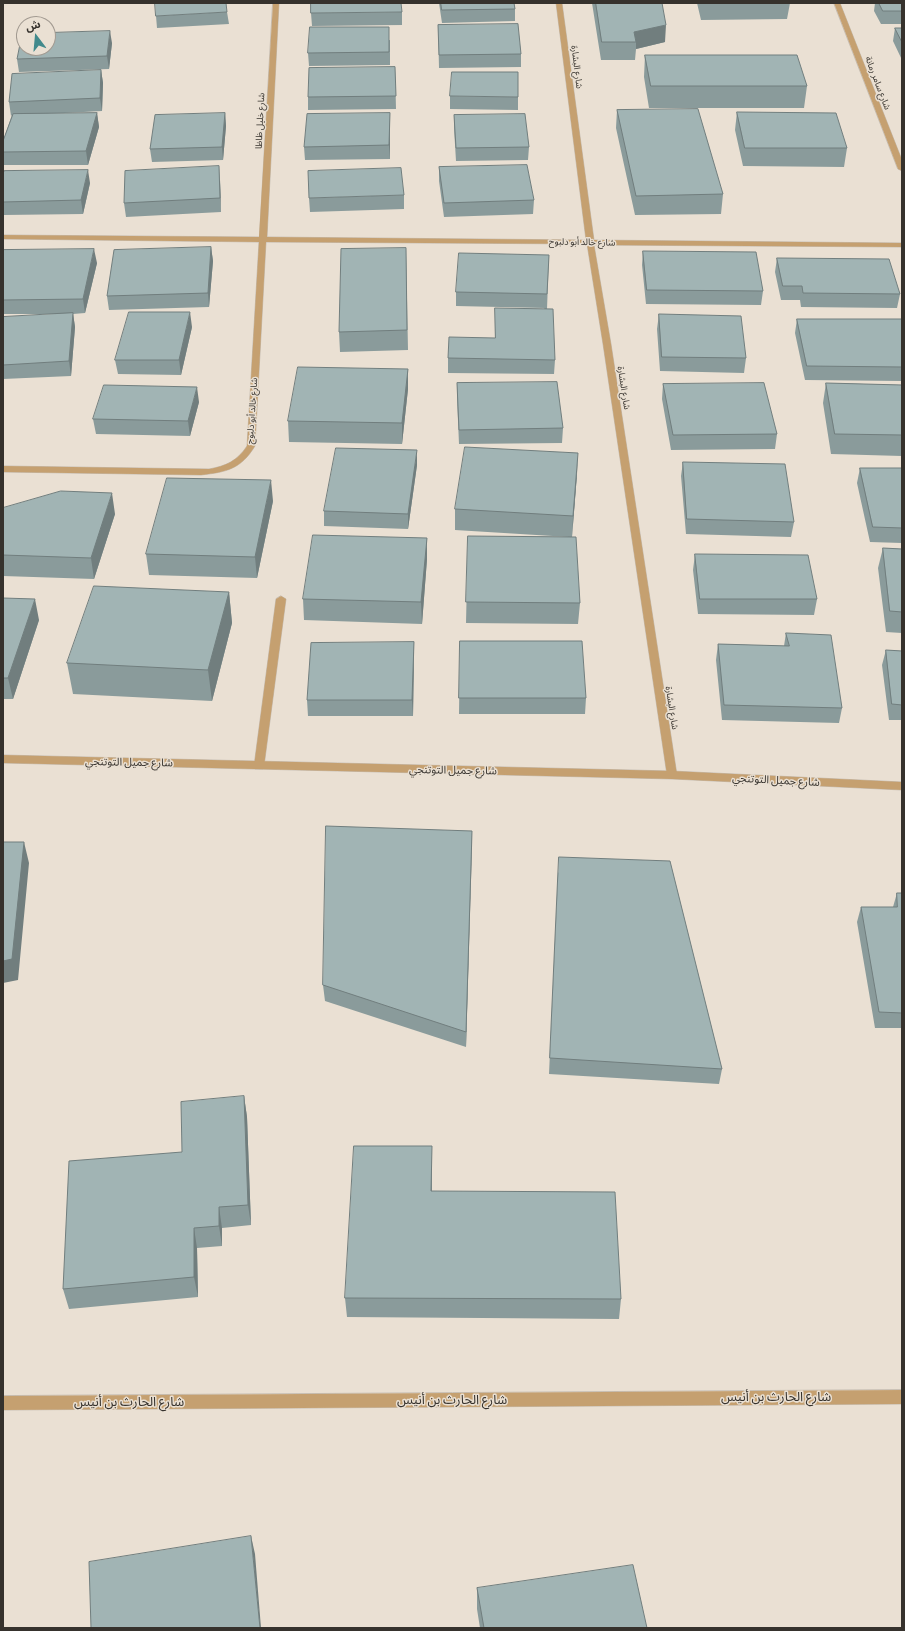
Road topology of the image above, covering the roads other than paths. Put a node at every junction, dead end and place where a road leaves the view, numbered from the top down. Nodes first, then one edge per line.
1 (276, 3) edge
2 (559, 3) edge
3 (837, 3) edge
4 (902, 169) edge
5 (3, 237) edge
6 (262, 239) junction
7 (590, 242) junction
8 (902, 245) edge
9 (3, 469) edge
10 (281, 599) dead end
11 (3, 759) edge
12 (259, 766) junction
13 (672, 775) junction
14 (902, 786) edge
15 (902, 1396) edge
16 (3, 1403) edge

1 - 6 street, شارع خليل ظاظا
2 - 7 street, شارع البشارة
3 - 4 street, شارع سامر رمانة
5 - 6 street, شارع خالد أبو دلبوح
6 - 7 street, شارع خالد أبو دلبوح
6 - 9 street, شارع خالد أبو دلبوح
7 - 8 street, شارع خالد أبو دلبوح
7 - 13 street, شارع البشارة
10 - 12 street
11 - 12 street, شارع جميل التوتنجي
12 - 13 street, شارع جميل التوتنجي
13 - 14 street, شارع جميل التوتنجي
15 - 16 street, شارع الحارث بن أنيس

